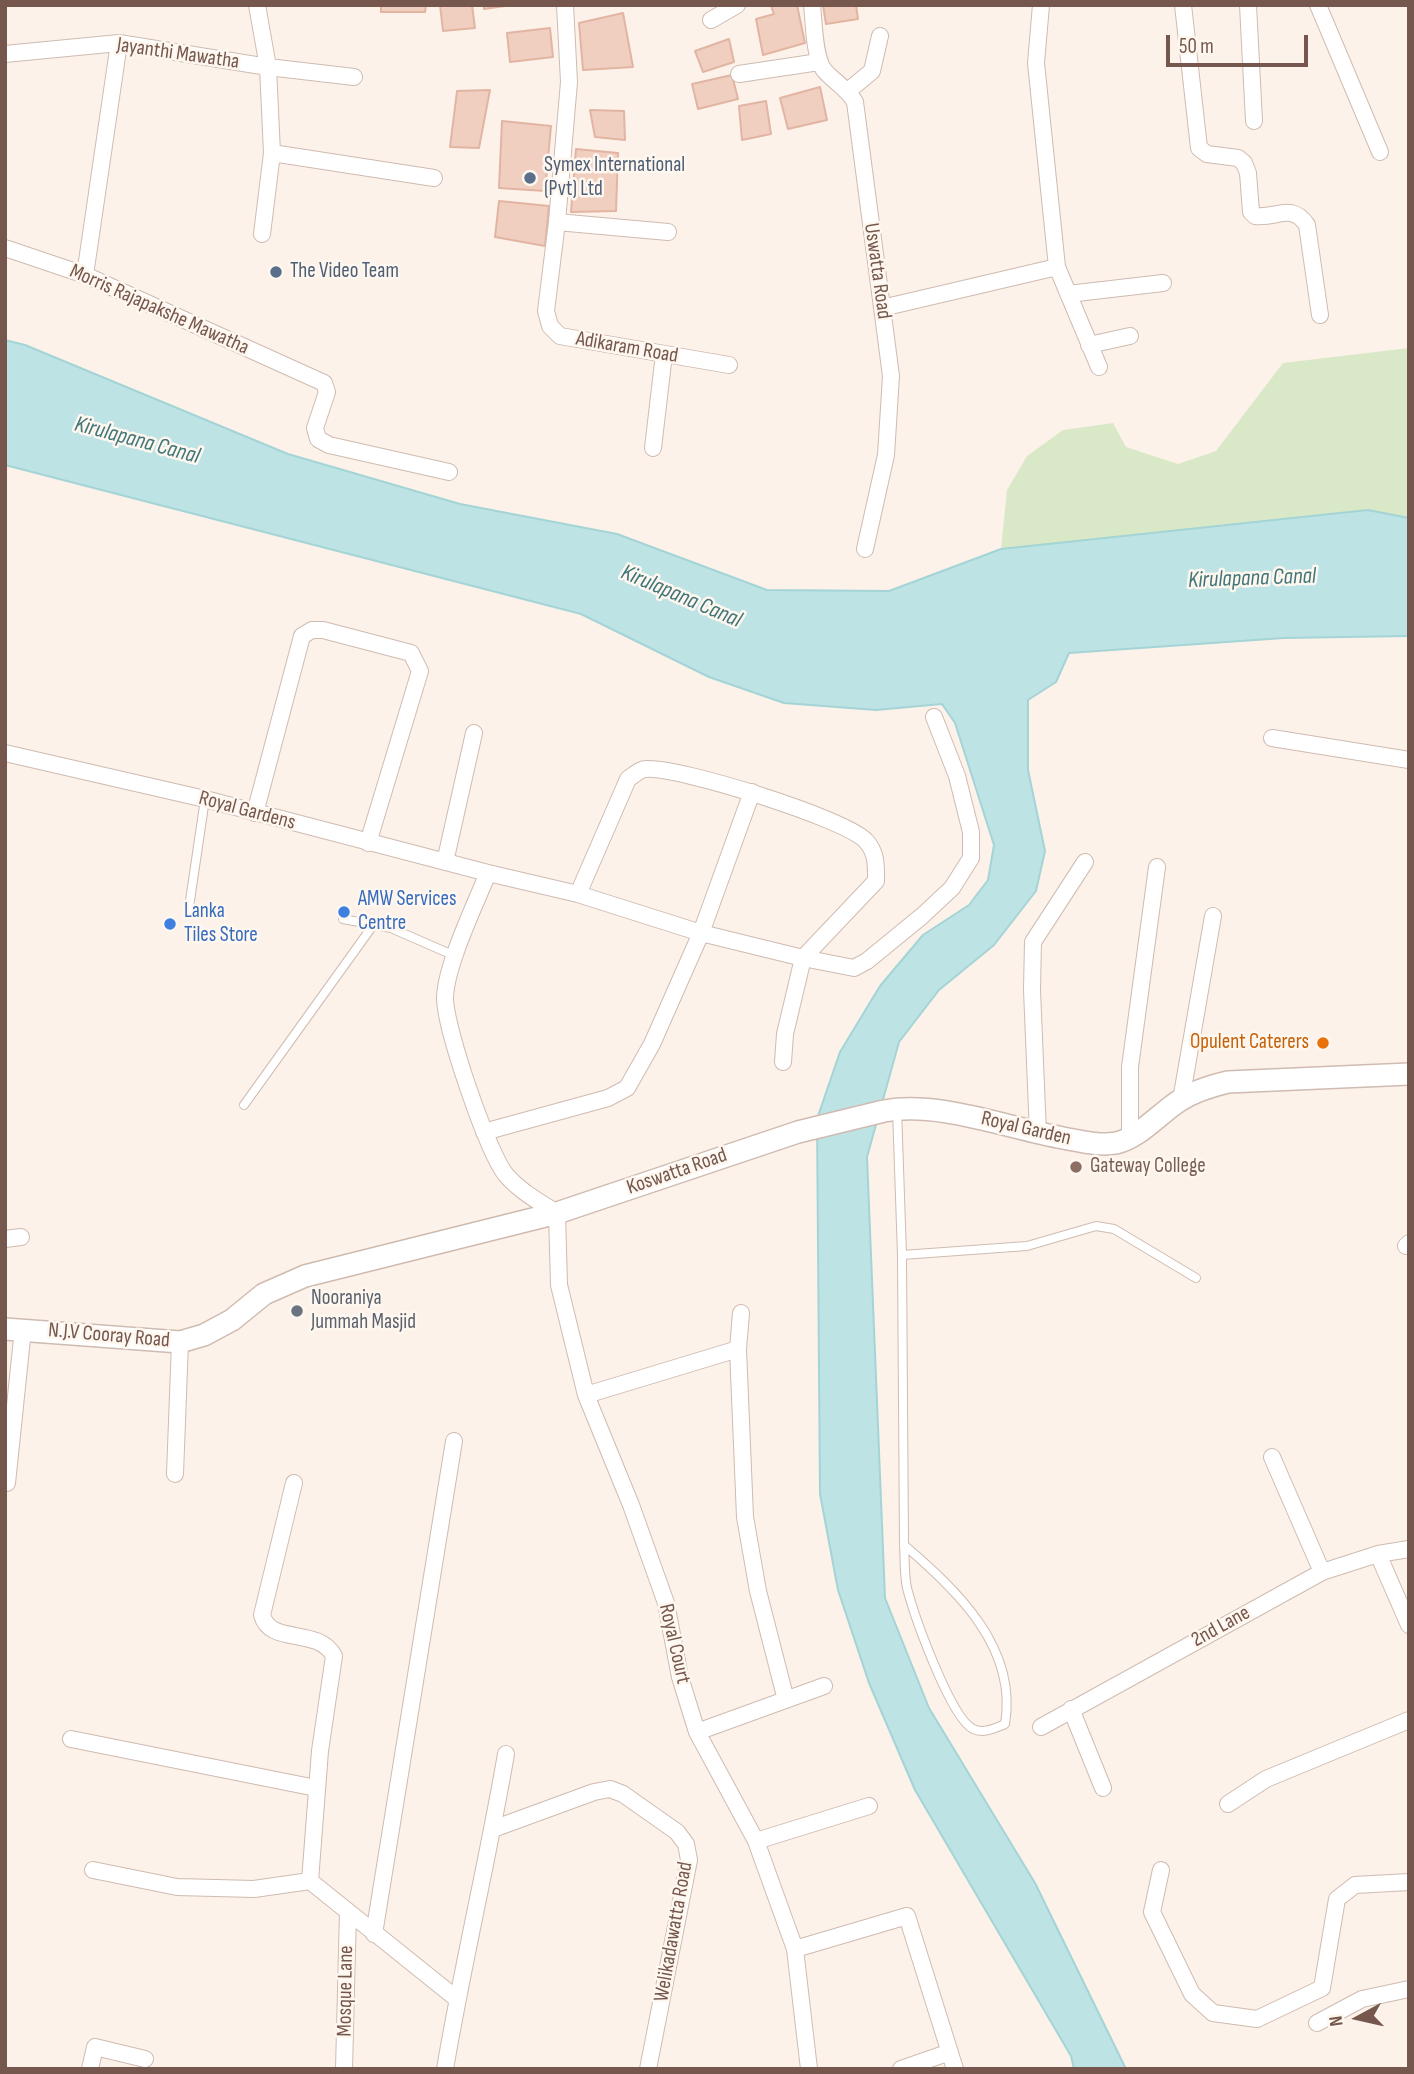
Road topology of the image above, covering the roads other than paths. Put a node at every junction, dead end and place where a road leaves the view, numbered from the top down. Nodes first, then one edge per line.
1 (257, 5) edge
2 (565, 5) edge
3 (737, 5) edge
4 (812, 5) edge
5 (1041, 5) edge
6 (1183, 5) edge
7 (1248, 5) edge
8 (1318, 5) edge
9 (711, 20) dead end
10 (880, 36) dead end
11 (119, 43) junction
12 (5, 54) edge
13 (819, 62) junction
14 (268, 67) junction
15 (739, 74) dead end
16 (354, 77) dead end
17 (848, 91) junction
18 (1254, 121) dead end
19 (1380, 152) dead end
20 (272, 153) junction
21 (434, 178) dead end
22 (557, 222) junction
23 (668, 232) dead end
24 (262, 234) dead end
25 (5, 248) edge
26 (1057, 267) junction
27 (85, 275) junction
28 (1163, 283) dead end
29 (1068, 294) junction
30 (882, 308) junction
31 (1320, 315) dead end
32 (1130, 337) dead end
33 (1089, 345) junction
34 (664, 354) junction
35 (729, 365) dead end
36 (1099, 367) dead end
37 (653, 448) dead end
38 (449, 472) dead end
39 (865, 549) dead end
40 (934, 717) dead end
41 (474, 733) dead end
42 (1272, 738) dead end
43 (5, 753) edge
44 (1409, 760) edge
45 (752, 792) junction
46 (205, 799) junction
47 (255, 813) junction
48 (368, 843) junction
49 (445, 862) junction
50 (1085, 862) dead end
51 (1157, 867) dead end
52 (488, 873) junction
53 (578, 894) junction
54 (188, 914) dead end
55 (1213, 916) dead end
56 (343, 919) dead end
57 (374, 924) junction
58 (701, 933) junction
59 (455, 957) junction
60 (803, 958) junction
61 (783, 1062) dead end
62 (1409, 1074) edge
63 (1181, 1100) junction
64 (244, 1105) dead end
65 (890, 1110) junction
66 (484, 1132) junction
67 (798, 1132) joint
68 (1038, 1134) junction
69 (1130, 1138) junction
70 (557, 1213) junction
71 (443, 1242) joint
72 (902, 1255) junction
73 (1196, 1278) dead end
74 (741, 1313) dead end
75 (14, 1329) edge
76 (180, 1342) junction
77 (738, 1349) junction
78 (586, 1395) junction
79 (454, 1441) dead end
80 (1272, 1457) dead end
81 (175, 1474) dead end
82 (7, 1483) dead end
83 (294, 1483) dead end
84 (904, 1545) junction
85 (1409, 1549) edge
86 (1378, 1554) junction
87 (1322, 1572) junction
88 (1409, 1625) edge
89 (824, 1686) dead end
90 (786, 1700) junction
91 (1071, 1709) junction
92 (1409, 1720) edge
93 (1041, 1727) dead end
94 (697, 1732) junction
95 (71, 1739) dead end
96 (506, 1754) dead end
97 (316, 1788) junction
98 (1103, 1788) dead end
99 (1228, 1804) dead end
100 (869, 1806) dead end
101 (493, 1829) junction
102 (756, 1841) junction
103 (93, 1870) dead end
104 (1161, 1870) dead end
105 (310, 1881) junction
106 (1409, 1882) edge
107 (348, 1913) junction
108 (374, 1934) junction
109 (795, 1949) junction
110 (1409, 1989) edge
111 (457, 1999) junction
112 (1317, 2023) dead end
113 (950, 2052) junction
114 (145, 2059) dead end
115 (90, 2069) edge
116 (344, 2069) edge
117 (445, 2069) edge
118 (648, 2069) edge
119 (809, 2069) edge
120 (901, 2069) edge
121 (955, 2069) edge

1 - 14 street, Jayanthi Mawatha
2 - 22 street, Adikaram Road
3 - 9 street
4 - 13 street
5 - 26 street
6 - 31 street
7 - 18 street
8 - 19 street
10 - 17 street
11 - 12 street, Jayanthi Mawatha
11 - 14 street, Jayanthi Mawatha
11 - 27 street
13 - 15 street
13 - 17 street
14 - 16 street, Jayanthi Mawatha
14 - 20 street, Jayanthi Mawatha
17 - 30 street, Uswatta Road
20 - 21 street
20 - 24 street, Jayanthi Mawatha
22 - 23 street
22 - 34 street, Adikaram Road
25 - 27 street, Morris Rajapakshe Mawatha
26 - 29 street
26 - 30 street
27 - 38 street, Morris Rajapakshe Mawatha
28 - 29 street
29 - 33 street
30 - 39 street, Uswatta Road
32 - 33 street
33 - 36 street
34 - 35 street, Adikaram Road
34 - 37 street
40 - 60 street, Royal Gardens
41 - 49 street
42 - 44 street
43 - 46 street, Royal Gardens
45 - 53 street
45 - 58 street
45 - 60 street
46 - 47 street, Royal Gardens
46 - 54 lane
47 - 48 street, Royal Gardens
47 - 48 street
48 - 49 street, Royal Gardens
49 - 52 street, Royal Gardens
50 - 68 street
51 - 69 street
52 - 53 street, Royal Gardens
52 - 59 street
53 - 58 street, Royal Gardens
55 - 63 street
56 - 57 lane
57 - 59 lane
57 - 64 lane
58 - 60 street, Royal Gardens
58 - 66 street
59 - 66 street
60 - 61 street
62 - 63 street, Royal Garden
63 - 69 street, Royal Garden
65 - 67 street, Royal Garden
65 - 68 street, Royal Garden
65 - 72 lane
66 - 70 street
67 - 70 street, Koswatta Road
68 - 69 street, Royal Garden
70 - 71 street, Koswatta Road
70 - 78 street, Royal Court
71 - 76 street, N.J.V Cooray Road
72 - 73 lane
72 - 84 lane
74 - 77 street
75 - 76 street, N.J.V Cooray Road
75 - 82 street
76 - 81 street
77 - 78 street
77 - 90 street
78 - 94 street, Royal Court
79 - 108 street
80 - 87 street
83 - 97 street
84 - 84 lane
85 - 86 street, 2nd Lane
86 - 87 street, 2nd Lane
86 - 88 street
87 - 91 street, 2nd Lane
89 - 90 street
90 - 94 street
91 - 93 street, 2nd Lane
91 - 98 street
92 - 99 street
94 - 102 street, Royal Court
95 - 97 street
96 - 101 street
97 - 105 street
100 - 102 street
101 - 111 street
101 - 118 street, Welikadawatta Road
102 - 109 street, Royal Court
103 - 105 street
104 - 106 street
105 - 107 street
107 - 108 street
107 - 116 street, Mosque Lane
108 - 111 street
109 - 113 street
109 - 119 street, Royal Court
110 - 112 street
111 - 117 street
113 - 120 street
113 - 121 street
114 - 115 street

